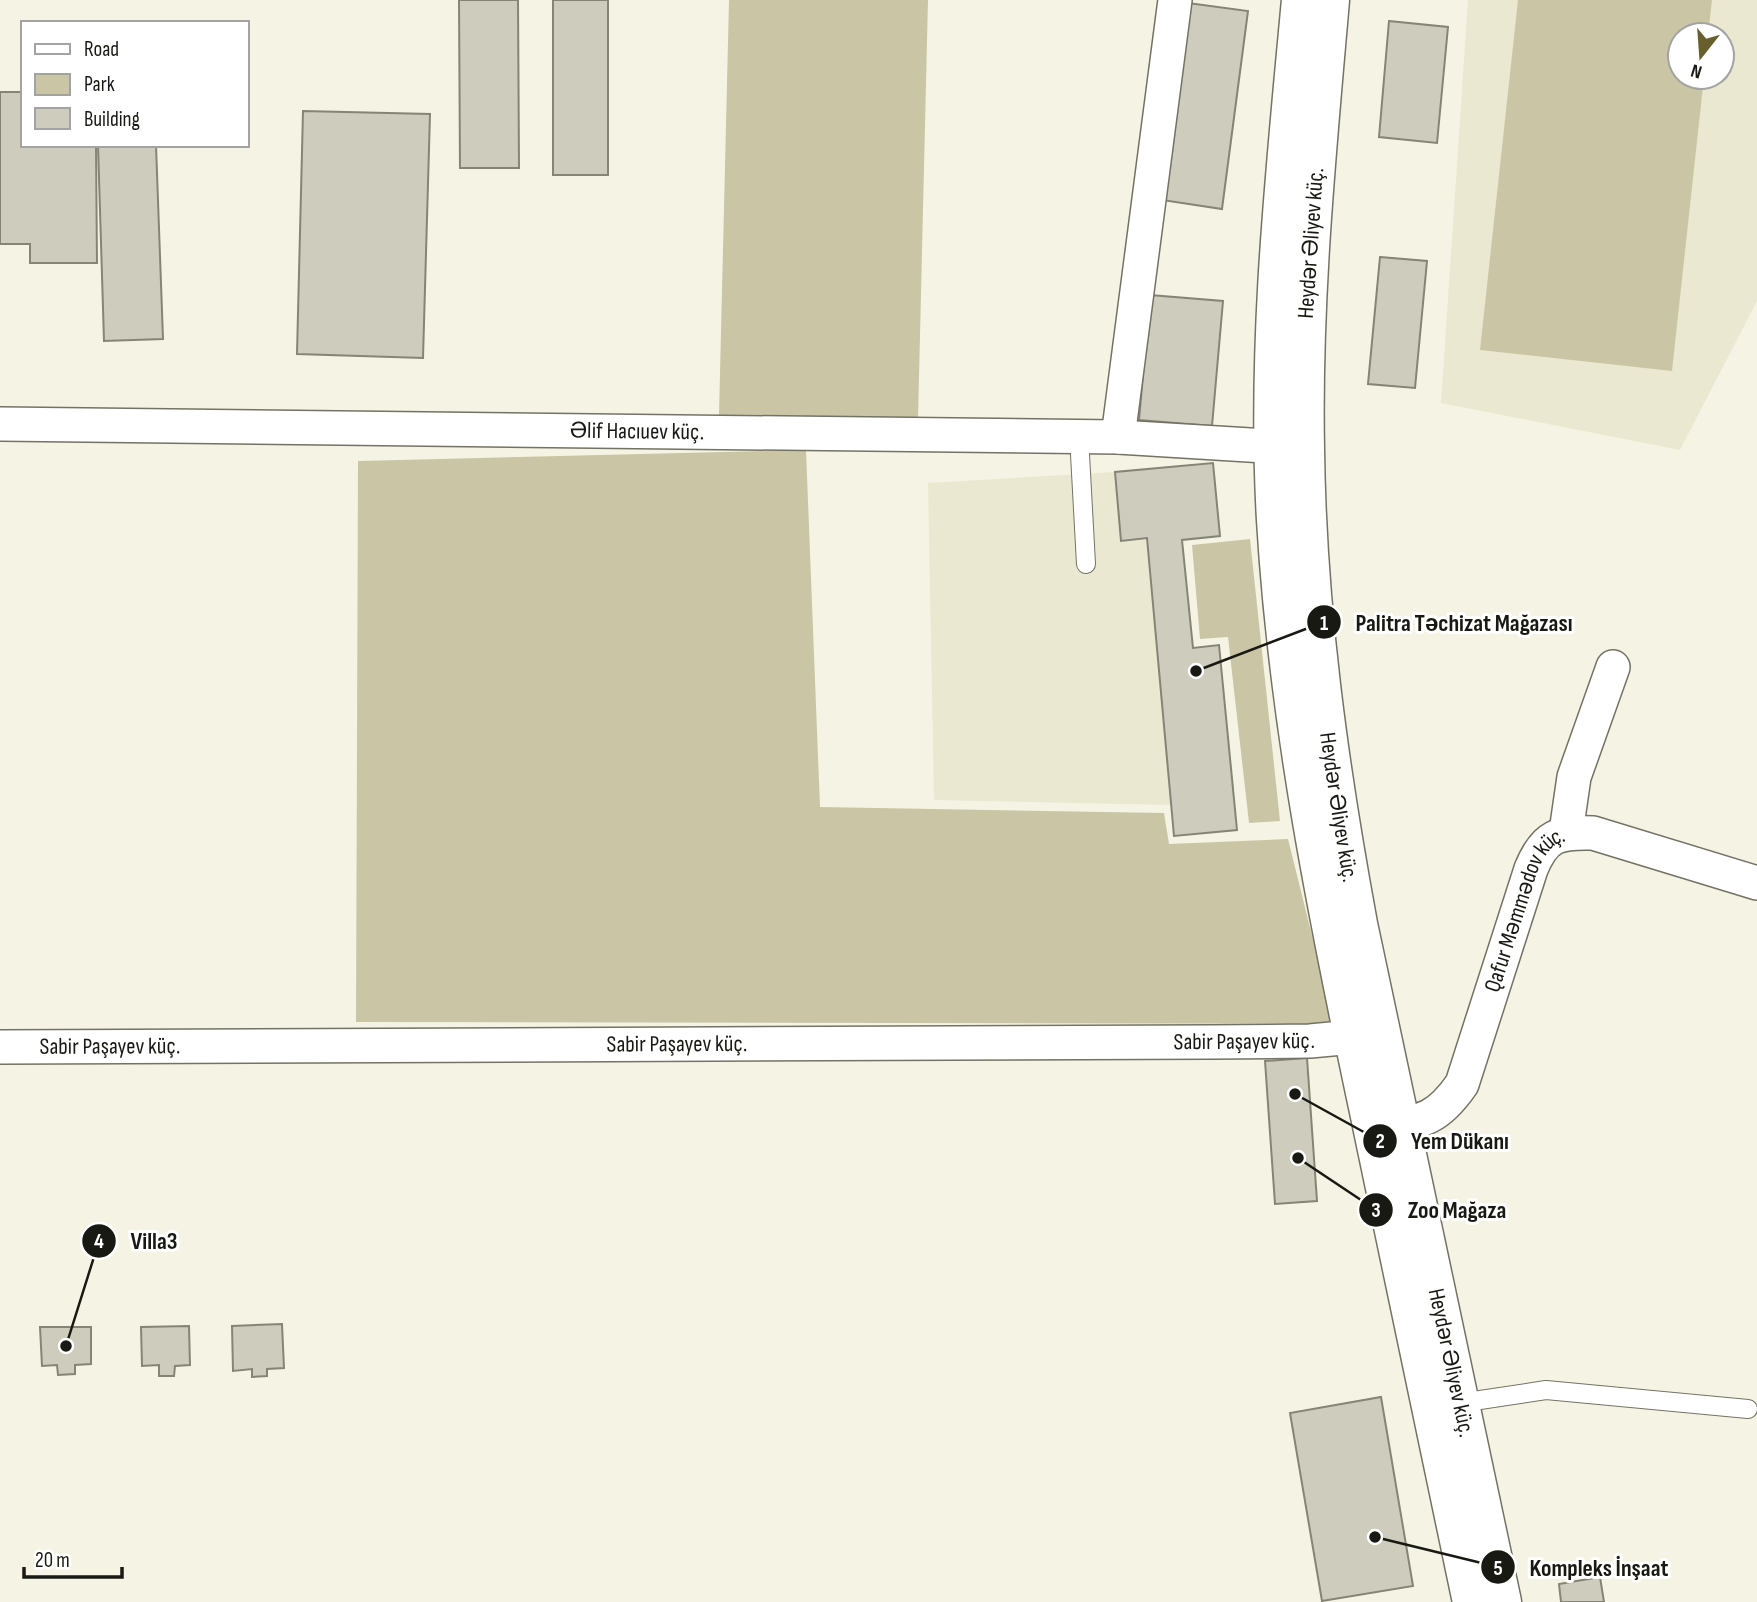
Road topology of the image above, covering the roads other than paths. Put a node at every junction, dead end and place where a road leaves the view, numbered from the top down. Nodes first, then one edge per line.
1 (1175, 0) edge
2 (1301, 0) edge
3 (1330, 0) edge
4 (0, 424) edge
5 (1079, 436) junction
6 (1118, 437) junction
7 (1289, 448) junction
8 (1086, 564) dead end
9 (1613, 667) dead end
10 (1566, 832) junction
11 (1757, 883) edge
12 (1353, 1037) junction
13 (0, 1047) edge
14 (1387, 1126) junction
15 (1460, 1403) junction
16 (1748, 1409) dead end
17 (1472, 1602) edge
18 (1502, 1602) edge

1 - 6 street
2 - 7 main road, Heydər Əliyev küç.
3 - 7 main road, Heydər Əliyev küç.
4 - 5 street, Əlif Hacıuev küç.
5 - 6 street, Əlif Hacıuev küç.
5 - 8 lane
6 - 7 street, Əlif Hacıuev küç.
7 - 12 main road, Heydər Əliyev küç.
7 - 14 main road, Heydər Əliyev küç.
9 - 10 street
10 - 11 street, Qafur Məmmədov küç.
10 - 14 street, Qafur Məmmədov küç.
12 - 13 street, Sabir Paşayev küç.
12 - 14 main road, Heydər Əliyev küç.
14 - 15 main road, Heydər Əliyev küç.
14 - 17 main road, Heydər Əliyev küç.
15 - 16 lane
15 - 18 main road, Heydər Əliyev küç.

